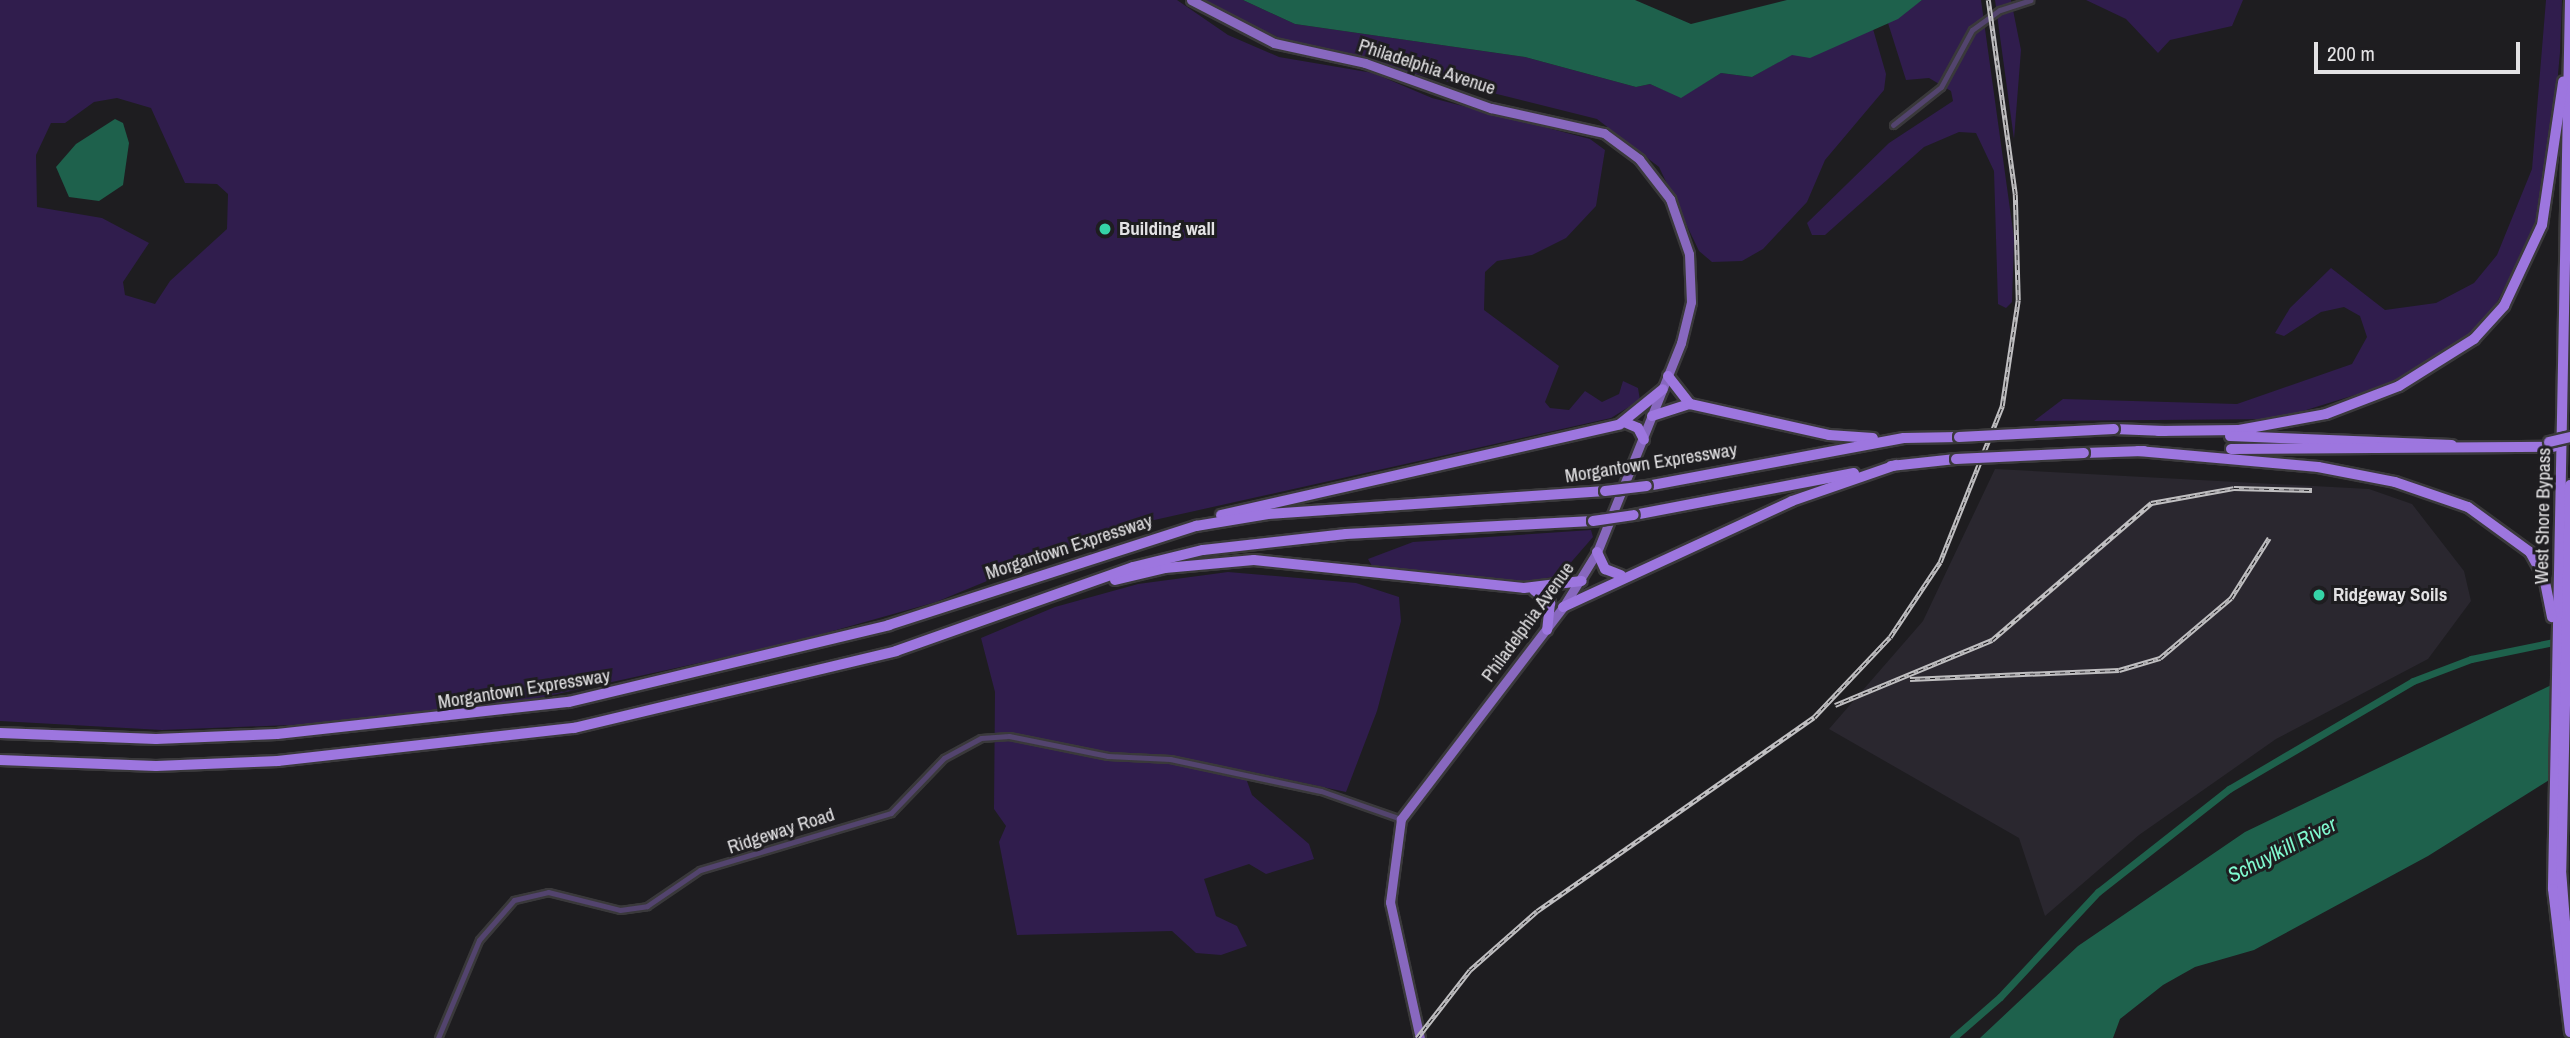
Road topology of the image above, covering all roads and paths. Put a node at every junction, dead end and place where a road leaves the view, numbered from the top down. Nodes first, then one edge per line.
1 (1191, 0) edge
2 (2030, 0) edge
3 (2570, 0) edge
4 (2570, 23) edge
5 (1893, 125) dead end
6 (1668, 376) junction
7 (1663, 389) junction
8 (1690, 404) junction
9 (1652, 416) junction
10 (1624, 422) junction
11 (2158, 431) junction
12 (1904, 438) junction
13 (2570, 438) edge
14 (1644, 440) junction
15 (2570, 443) edge
16 (2552, 445) junction
17 (2138, 451) junction
18 (1896, 465) junction
19 (2570, 485) edge
20 (1597, 552) junction
21 (1055, 567) junction
22 (1620, 576) junction
23 (1582, 581) junction
24 (1531, 589) junction
25 (1064, 593) junction
26 (1563, 607) junction
27 (1547, 630) junction
28 (2559, 632) junction
29 (0, 733) edge
30 (0, 760) edge
31 (1401, 819) junction
32 (2558, 830) junction
33 (2570, 988) edge
34 (2570, 1032) edge
35 (438, 1038) edge
36 (1420, 1038) edge

1 - 6 main road, Philadelphia Avenue
2 - 5 street
3 - 4 highway, West Shore Bypass
4 - 11 highway
4 - 28 highway, West Shore Bypass
6 - 7 main road, Philadelphia Avenue
6 - 8 highway
7 - 9 main road, Philadelphia Avenue
7 - 10 highway
8 - 9 highway
8 - 12 highway
9 - 14 main road, Philadelphia Avenue
10 - 14 highway
10 - 21 highway
11 - 12 highway, Morgantown Expressway, bridge
11 - 16 highway
12 - 21 highway, Morgantown Expressway, bridge
13 - 16 highway, bridge
14 - 20 main road, Philadelphia Avenue
15 - 16 highway
16 - 17 highway
17 - 18 highway, Morgantown Expressway, bridge
17 - 28 highway
18 - 22 highway
18 - 25 highway, Morgantown Expressway, bridge
19 - 28 highway, West Shore Bypass
20 - 22 highway
20 - 23 main road, Philadelphia Avenue
21 - 29 highway, Morgantown Expressway
22 - 26 highway
23 - 24 highway
23 - 26 main road, Philadelphia Avenue
24 - 25 highway
24 - 27 highway
25 - 30 highway, Morgantown Expressway
26 - 27 main road, Philadelphia Avenue
27 - 31 main road, Philadelphia Avenue
28 - 32 highway, West Shore Bypass
28 - 32 highway, West Shore Bypass
31 - 35 street, Ridgeway Road
31 - 36 main road
32 - 33 highway, West Shore Bypass
32 - 34 highway, West Shore Bypass

